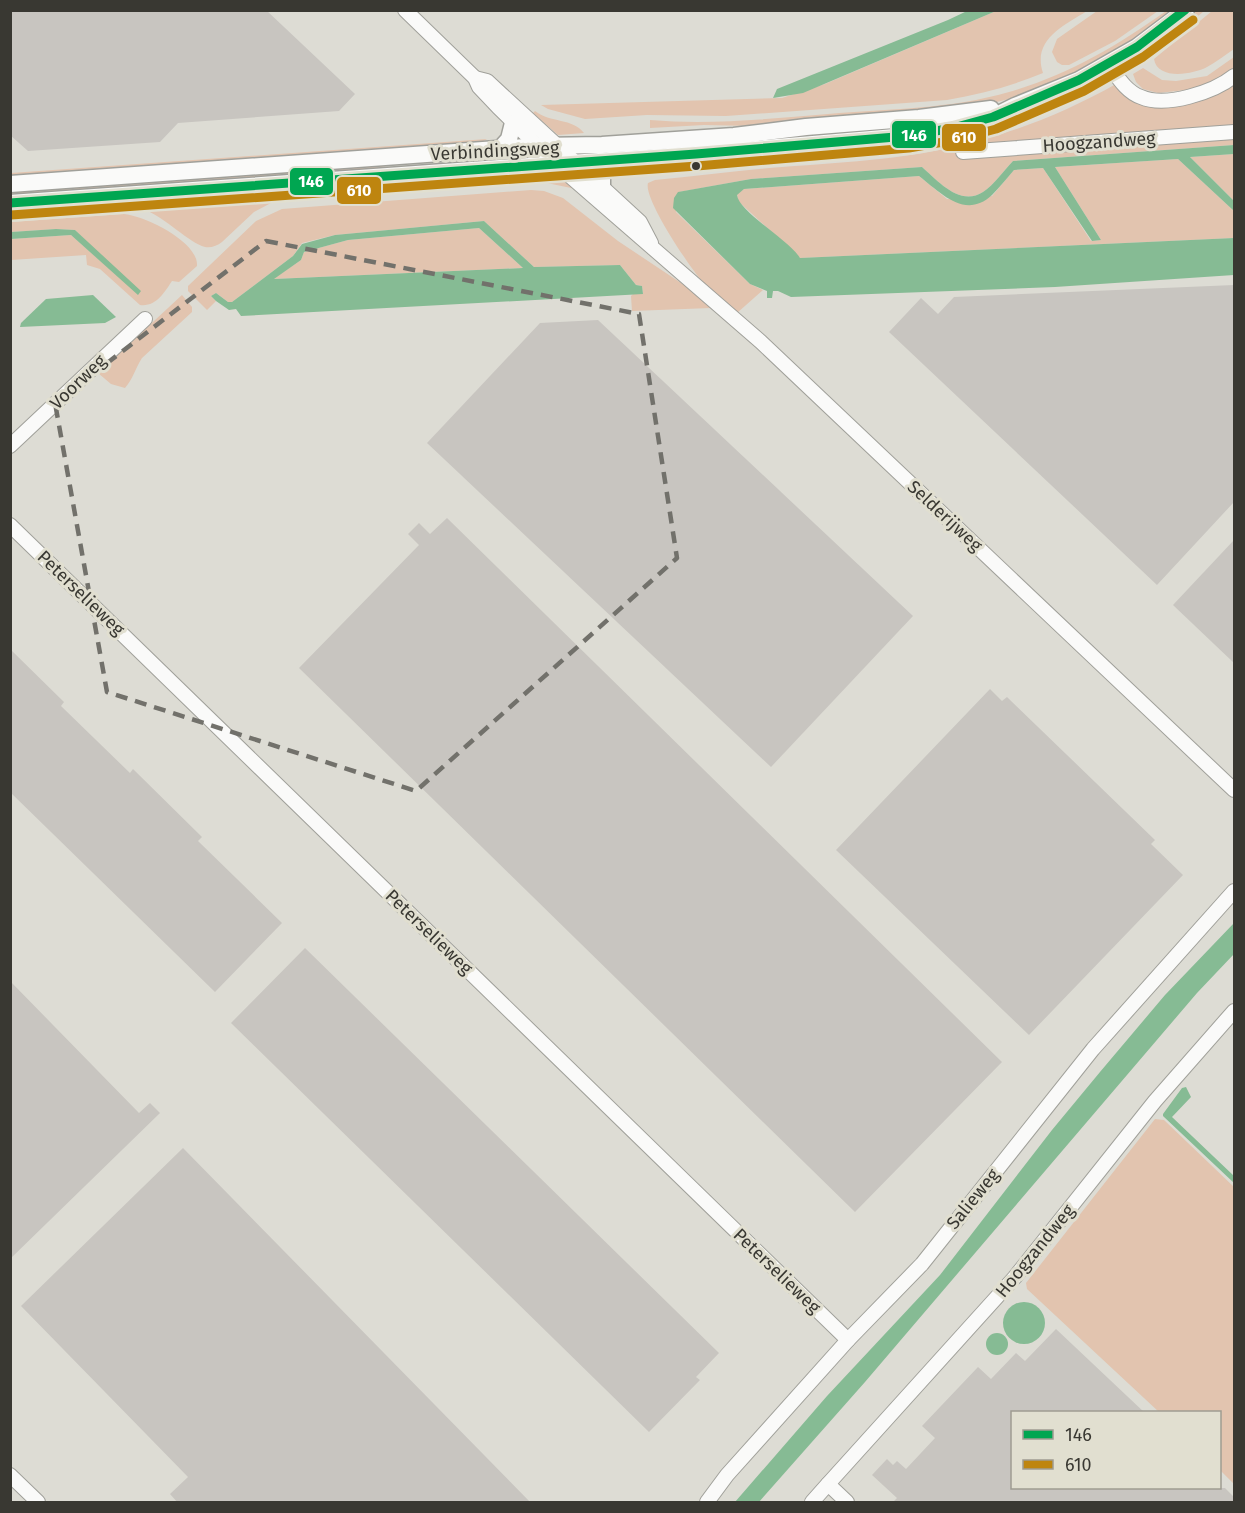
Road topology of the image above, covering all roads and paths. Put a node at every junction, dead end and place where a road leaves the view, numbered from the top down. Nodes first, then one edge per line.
1 (405, 10) edge
2 (1186, 10) edge
3 (1108, 64) junction
4 (1234, 76) edge
5 (475, 78) junction
6 (1015, 106) junction
7 (513, 123) junction
8 (1234, 132) edge
9 (539, 147) junction
10 (559, 147) junction
11 (500, 149) junction
12 (963, 152) dead end
13 (610, 160) junction
14 (576, 162) junction
15 (556, 164) junction
16 (10, 184) edge
17 (602, 186) junction
18 (10, 203) edge
19 (653, 246) junction
20 (146, 319) dead end
21 (10, 446) edge
22 (10, 525) edge
23 (1234, 790) edge
24 (1234, 891) edge
25 (1234, 1011) edge
26 (848, 1340) junction
27 (10, 1475) edge
28 (828, 1484) junction
29 (38, 1503) edge
30 (707, 1503) edge
31 (812, 1503) edge
32 (847, 1503) edge

1 - 5 street
2 - 3 street, Verbindingsweg
3 - 4 street, Hoogzandweg
3 - 6 street, Verbindingsweg
5 - 7 street, Selderijweg
5 - 10 street, Selderijweg
6 - 10 street, Verbindingsweg
6 - 13 street, Verbindingsweg
7 - 9 street, Selderijweg
7 - 11 street
8 - 12 street, Hoogzandweg
9 - 10 street, Verbindingsweg
9 - 11 street, Verbindingsweg
9 - 15 street, Selderijweg
10 - 14 street, Selderijweg
11 - 16 street, Verbindingsweg
13 - 14 street, Verbindingsweg
13 - 17 street
14 - 15 street, Verbindingsweg
14 - 17 street, Selderijweg
15 - 18 street, Verbindingsweg
15 - 19 street, Selderijweg
17 - 19 street, Selderijweg
19 - 23 street, Selderijweg
20 - 21 street, Voorweg
22 - 26 street, Peterselieweg
24 - 26 street, Salieweg
25 - 28 street, Hoogzandweg
26 - 30 street, Salieweg
27 - 29 street
28 - 31 street, Hoogzandweg
28 - 32 street

